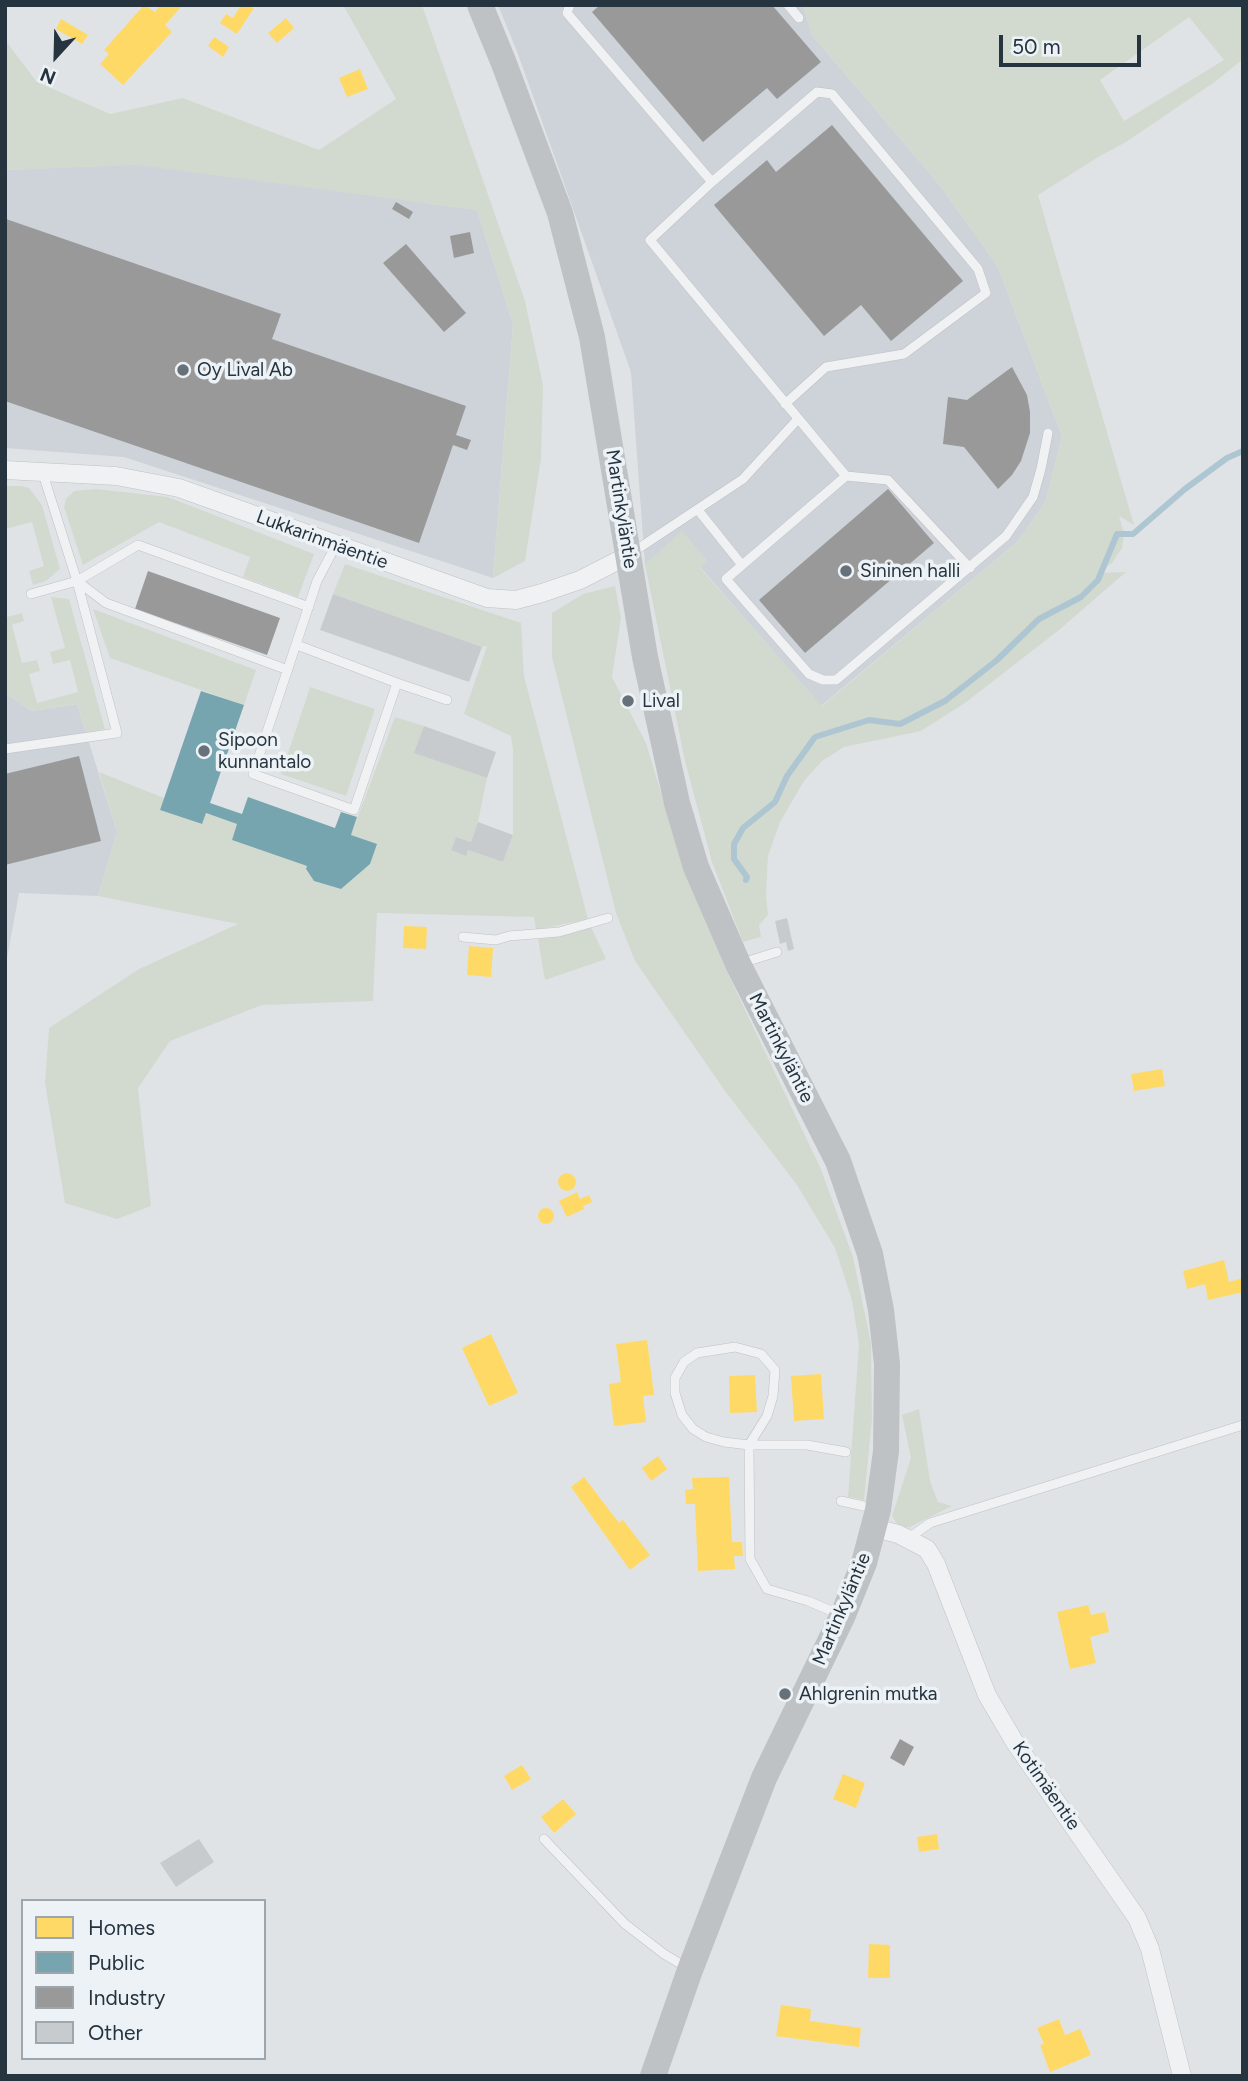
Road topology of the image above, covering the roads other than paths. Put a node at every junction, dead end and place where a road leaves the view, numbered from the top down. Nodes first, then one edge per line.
1 (480, 5) edge
2 (570, 5) edge
3 (789, 5) edge
4 (799, 18) dead end
5 (712, 182) junction
6 (785, 404) junction
7 (797, 420) junction
8 (1048, 433) dead end
9 (5, 470) edge
10 (43, 474) junction
11 (846, 476) junction
12 (698, 510) junction
13 (336, 545) junction
14 (629, 555) junction
15 (742, 565) junction
16 (970, 568) junction
17 (77, 581) junction
18 (31, 594) dead end
19 (309, 607) junction
20 (297, 645) junction
21 (288, 670) junction
22 (397, 684) junction
23 (447, 700) dead end
24 (5, 749) edge
25 (608, 918) dead end
26 (463, 937) dead end
27 (777, 952) dead end
28 (738, 964) junction
29 (1243, 1425) edge
30 (749, 1445) junction
31 (846, 1452) dead end
32 (841, 1501) dead end
33 (876, 1519) junction
34 (909, 1538) junction
35 (843, 1615) junction
36 (544, 1839) dead end
37 (690, 1970) junction
38 (653, 2076) edge
39 (1182, 2076) edge

1 - 14 street, Martinkyläntie
2 - 5 lane
3 - 4 lane
5 - 6 lane
5 - 6 lane
6 - 7 lane
7 - 11 lane
7 - 12 lane
8 - 16 lane
9 - 10 street, Lukkarinmäentie
10 - 13 street, Lukkarinmäentie
10 - 17 lane
11 - 15 lane
11 - 16 lane
12 - 14 lane
12 - 15 lane
13 - 14 street, Lukkarinmäentie
13 - 19 lane
14 - 28 street, Martinkyläntie
15 - 16 lane
17 - 18 lane
17 - 19 lane
17 - 21 lane
17 - 24 lane
19 - 20 lane
20 - 21 lane
20 - 22 lane
21 - 22 lane
22 - 23 lane
25 - 26 lane
27 - 28 lane
28 - 33 street, Martinkyläntie
29 - 34 lane
30 - 30 lane
30 - 31 lane
30 - 35 lane
32 - 33 lane
33 - 34 street, Kotimäentie
33 - 35 street, Martinkyläntie
34 - 39 street, Kotimäentie
35 - 37 street, Martinkyläntie
36 - 37 lane
37 - 38 street, Martinkyläntie

